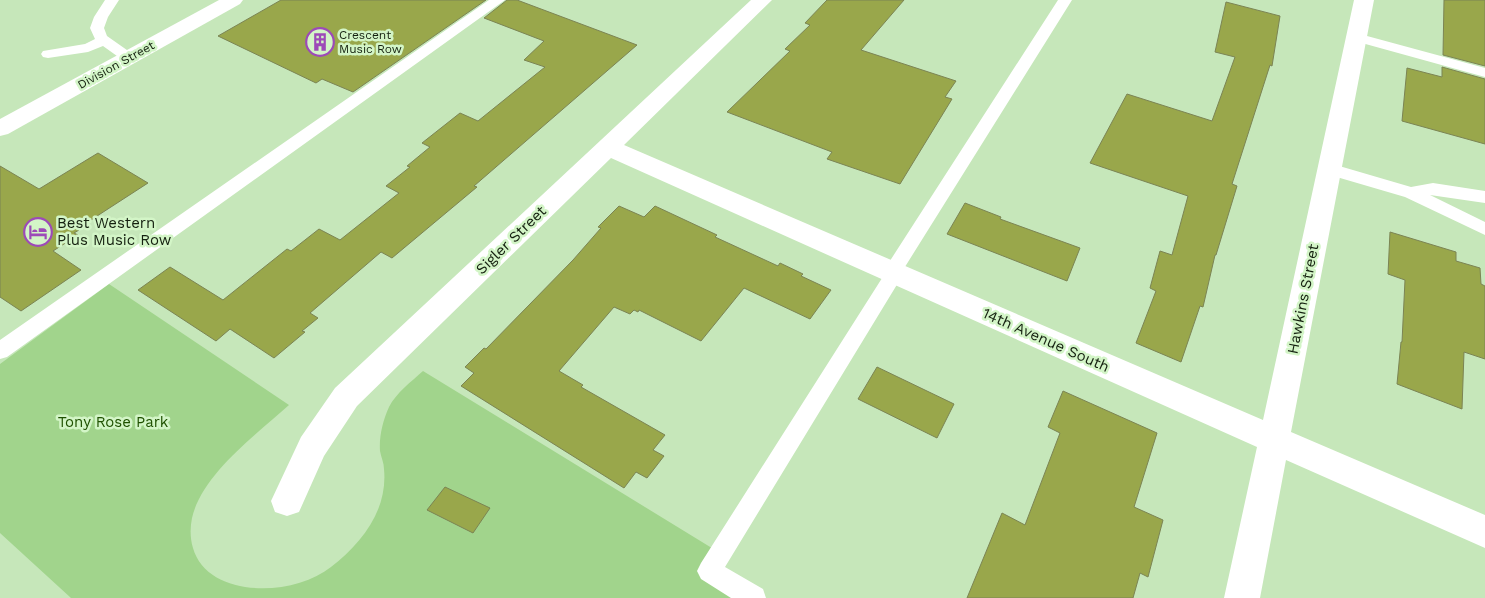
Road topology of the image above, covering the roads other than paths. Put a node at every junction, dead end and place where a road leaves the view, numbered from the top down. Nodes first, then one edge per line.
1 (112, 0) edge
2 (233, 0) edge
3 (498, 0) edge
4 (762, 0) edge
5 (1065, 0) edge
6 (1364, 0) edge
7 (1356, 37) junction
8 (105, 40) junction
9 (48, 54) dead end
10 (129, 58) junction
11 (1485, 73) edge
12 (0, 129) edge
13 (608, 147) junction
14 (1329, 169) junction
15 (1410, 193) junction
16 (1485, 197) edge
17 (1485, 229) edge
18 (894, 273) junction
19 (0, 351) edge
20 (1274, 440) junction
21 (288, 501) dead end
22 (1485, 532) edge
23 (754, 598) edge
24 (1242, 598) edge

1 - 8 lane
2 - 10 street, Division Street
3 - 19 lane
4 - 13 street, Sigler Street
5 - 18 lane
6 - 7 street, Hawkins Street
7 - 11 lane
7 - 14 street, Hawkins Street
8 - 9 lane
8 - 10 lane
10 - 12 street, Division Street
13 - 18 street, 14th Avenue South
13 - 21 street, Sigler Street
14 - 15 lane
14 - 20 street, Hawkins Street
15 - 16 lane
15 - 17 lane
18 - 20 street, 14th Avenue South
18 - 23 lane
20 - 22 street, 14th Avenue South
20 - 24 street, Hawkins Street

